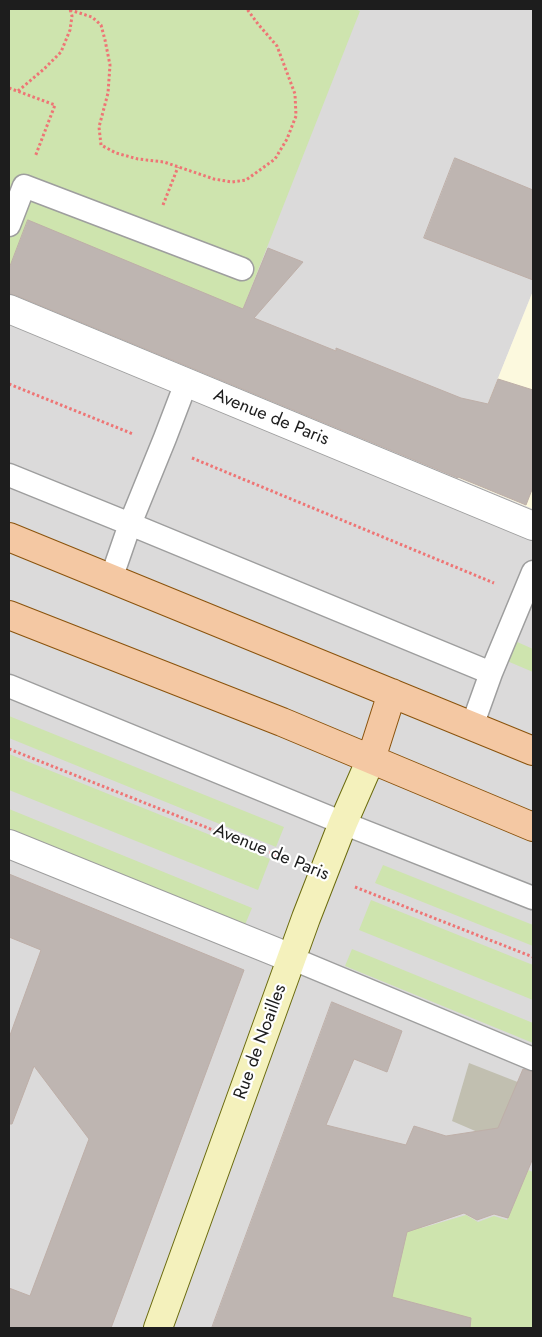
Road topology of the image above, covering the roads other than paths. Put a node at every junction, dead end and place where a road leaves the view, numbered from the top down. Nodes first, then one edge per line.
1 (9, 225) edge
2 (242, 269) dead end
3 (9, 309) edge
4 (186, 383) junction
5 (9, 475) edge
6 (130, 524) junction
7 (533, 526) edge
8 (9, 537) edge
9 (533, 572) edge
10 (111, 579) junction
11 (9, 615) edge
12 (491, 672) junction
13 (9, 686) edge
14 (392, 693) junction
15 (472, 726) junction
16 (533, 751) edge
17 (371, 759) junction
18 (343, 823) junction
19 (533, 827) edge
20 (9, 844) edge
21 (533, 898) edge
22 (291, 958) junction
23 (533, 1059) edge
24 (158, 1328) edge

1 - 2 lane
3 - 4 street, Avenue de Paris
4 - 6 lane
4 - 7 street, Avenue de Paris
5 - 6 lane
6 - 10 lane
6 - 12 lane
8 - 10 main road
9 - 12 lane
10 - 14 main road
11 - 17 main road
12 - 15 lane
13 - 18 lane
14 - 15 main road
14 - 17 main road
15 - 16 main road
17 - 18 street, Rue de Noailles
17 - 19 main road
18 - 21 lane
18 - 22 street, Rue de Noailles
20 - 22 street
22 - 23 lane
22 - 24 street, Rue de Noailles

